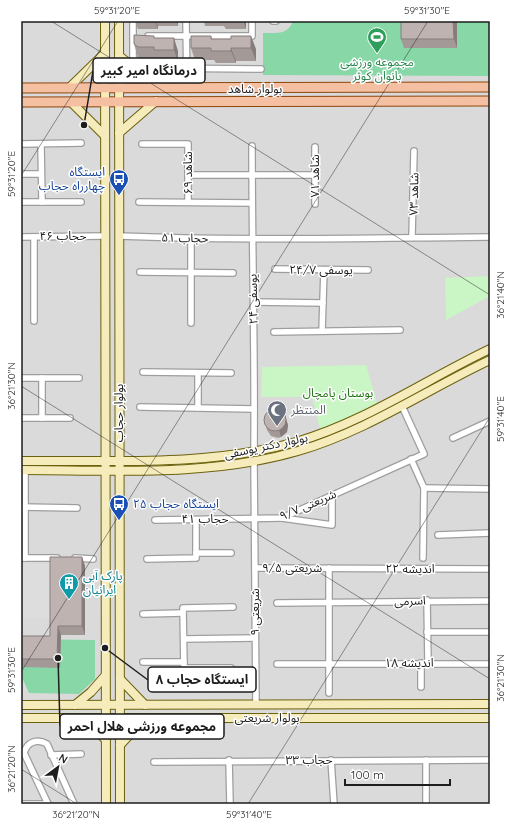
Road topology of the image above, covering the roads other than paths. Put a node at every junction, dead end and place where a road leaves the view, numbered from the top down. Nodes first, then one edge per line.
1 (105, 21) edge
2 (119, 21) edge
3 (133, 21) edge
4 (186, 21) edge
5 (252, 21) edge
6 (273, 21) edge
7 (276, 21) edge
8 (133, 36) junction
9 (186, 36) junction
10 (105, 54) junction
11 (119, 56) junction
12 (186, 68) junction
13 (260, 69) dead end
14 (490, 87) edge
15 (21, 88) edge
16 (69, 88) junction
17 (105, 88) junction
18 (119, 88) junction
19 (160, 88) junction
20 (187, 88) junction
21 (490, 101) edge
22 (21, 102) edge
23 (71, 102) junction
24 (105, 102) junction
25 (119, 102) junction
26 (156, 102) junction
27 (119, 133) junction
28 (105, 136) junction
29 (81, 143) dead end
30 (21, 144) edge
31 (41, 144) junction
32 (142, 144) dead end
33 (252, 146) dead end
34 (316, 147) dead end
35 (414, 151) dead end
36 (21, 174) edge
37 (41, 174) junction
38 (188, 175) junction
39 (315, 175) junction
40 (252, 176) junction
41 (21, 202) edge
42 (42, 202) junction
43 (81, 202) dead end
44 (139, 202) dead end
45 (188, 202) junction
46 (252, 203) junction
47 (315, 204) dead end
48 (105, 236) junction
49 (119, 236) junction
50 (21, 237) edge
51 (34, 237) junction
52 (490, 237) edge
53 (412, 238) junction
54 (191, 239) junction
55 (252, 239) junction
56 (275, 269) dead end
57 (324, 270) junction
58 (368, 270) dead end
59 (140, 272) dead end
60 (191, 273) junction
61 (233, 274) dead end
62 (254, 302) junction
63 (323, 303) junction
64 (34, 321) dead end
65 (191, 323) dead end
66 (400, 330) dead end
67 (322, 331) junction
68 (274, 332) dead end
69 (490, 349) edge
70 (490, 360) edge
71 (143, 372) dead end
72 (198, 373) junction
73 (231, 373) dead end
74 (21, 378) edge
75 (42, 378) junction
76 (79, 378) dead end
77 (402, 406) junction
78 (140, 407) dead end
79 (198, 408) junction
80 (254, 409) junction
81 (21, 418) edge
82 (42, 418) junction
83 (70, 418) dead end
84 (490, 421) edge
85 (453, 438) dead end
86 (254, 451) junction
87 (21, 460) edge
88 (410, 460) junction
89 (105, 461) junction
90 (119, 461) junction
91 (254, 461) junction
92 (23, 470) edge
93 (105, 470) junction
94 (119, 470) junction
95 (424, 488) junction
96 (490, 489) edge
97 (332, 496) junction
98 (23, 507) edge
99 (77, 508) dead end
100 (282, 518) junction
101 (255, 519) junction
102 (155, 520) dead end
103 (196, 520) junction
104 (490, 534) edge
105 (438, 535) dead end
106 (231, 553) dead end
107 (196, 556) junction
108 (23, 558) edge
109 (63, 558) edge
110 (70, 558) edge
111 (93, 558) dead end
112 (423, 558) dead end
113 (147, 559) dead end
114 (255, 568) junction
115 (329, 568) junction
116 (490, 569) edge
117 (427, 600) junction
118 (490, 600) edge
119 (277, 603) dead end
120 (329, 603) junction
121 (233, 607) dead end
122 (183, 613) junction
123 (143, 614) dead end
124 (427, 632) junction
125 (490, 632) edge
126 (184, 638) junction
127 (256, 638) junction
128 (143, 662) dead end
129 (184, 662) junction
130 (421, 663) junction
131 (428, 663) junction
132 (277, 664) dead end
133 (328, 664) junction
134 (490, 664) edge
135 (231, 668) dead end
136 (105, 676) junction
137 (120, 679) junction
138 (421, 686) dead end
139 (329, 693) dead end
140 (490, 704) edge
141 (21, 705) edge
142 (75, 705) junction
143 (105, 705) junction
144 (120, 705) junction
145 (145, 705) junction
146 (256, 705) junction
147 (21, 718) edge
148 (84, 718) junction
149 (105, 718) junction
150 (120, 718) junction
151 (145, 718) junction
152 (490, 718) edge
153 (105, 739) junction
154 (120, 745) junction
155 (22, 752) edge
156 (81, 754) dead end
157 (51, 755) junction
158 (229, 760) junction
159 (331, 760) junction
160 (426, 760) junction
161 (488, 760) dead end
162 (154, 762) dead end
163 (21, 804) edge
164 (48, 804) edge
165 (74, 804) edge
166 (106, 804) edge
167 (120, 804) edge
168 (230, 804) edge
169 (334, 804) edge
170 (426, 804) edge

1 - 10 main road, بولوار حجاب
2 - 11 main road, بولوار حجاب
3 - 8 street
4 - 9 street
5 - 9 street
6 - 7 street
8 - 9 street
8 - 12 street
9 - 12 street
10 - 16 main road
10 - 17 main road, بولوار حجاب
11 - 18 main road, بولوار حجاب
11 - 19 main road
12 - 13 street
12 - 20 street
14 - 20 main road, بولوار شاهد
15 - 16 main road, بولوار شاهد
16 - 17 main road, بولوار شاهد
17 - 18 main road, بولوار شاهد
17 - 24 main road, بولوار حجاب
18 - 19 main road, بولوار شاهد
18 - 25 main road, بولوار حجاب
19 - 20 main road, بولوار شاهد
21 - 26 main road, بولوار شاهد
22 - 23 main road, بولوار شاهد
23 - 24 main road, بولوار شاهد
23 - 28 main road
24 - 25 main road, بولوار شاهد
24 - 28 main road, بولوار حجاب
25 - 26 main road, بولوار شاهد
25 - 27 main road, بولوار حجاب
26 - 27 main road
27 - 49 main road, بولوار حجاب
28 - 48 main road, بولوار حجاب
29 - 31 street
30 - 31 street
31 - 37 street
32 - 38 street, شاهد ۶۹
33 - 40 street, یوسفی ۲۴
34 - 39 street, شاهد ۷۱
35 - 53 street, شاهد ۷۳
36 - 37 street
37 - 42 street
38 - 40 street
38 - 45 street, شاهد ۶۹
39 - 40 street
39 - 47 street, شاهد ۷۱
40 - 46 street, یوسفی ۲۴
41 - 42 street
42 - 43 street
44 - 45 street
45 - 46 street
46 - 55 street, یوسفی ۲۴
48 - 51 street, حجاب ۴۶
48 - 89 main road, بولوار حجاب
49 - 54 street, حجاب ۵۱
49 - 90 main road, بولوار حجاب
50 - 51 street, حجاب ۴۶
51 - 64 street
52 - 53 street, حجاب ۵۱
53 - 55 street, حجاب ۵۱
54 - 55 street, حجاب ۵۱
54 - 60 street
55 - 62 street, یوسفی ۲۴
56 - 57 street, یوسفی ۲۴/۷
57 - 58 street, یوسفی ۲۴/۷
57 - 63 street
59 - 60 street
60 - 61 street
60 - 65 street
62 - 63 street
62 - 80 street, یوسفی ۲۴
63 - 67 street
66 - 67 street
67 - 68 street
69 - 86 main road, بولوار دکتر یوسفی
70 - 77 main road, بولوار دکتر یوسفی
71 - 72 street
72 - 73 street
72 - 79 street
74 - 75 street
75 - 76 street
75 - 82 street
77 - 88 street, شریعتی ۹/۷
77 - 91 main road, بولوار دکتر یوسفی
78 - 79 street
79 - 80 street
80 - 86 street, یوسفی ۲۴
81 - 82 street
82 - 83 street
84 - 85 street
86 - 90 main road, بولوار دکتر یوسفی
86 - 91 main road
87 - 89 main road, بولوار دکتر یوسفی
88 - 95 street
88 - 97 street, شریعتی ۹/۷
89 - 90 main road, بولوار دکتر یوسفی
89 - 93 main road, بولوار حجاب
90 - 94 main road, بولوار حجاب
91 - 94 main road, بولوار دکتر یوسفی
91 - 101 street, شریعتی ۹
92 - 93 main road, بولوار دکتر یوسفی
92 - 98 street
93 - 94 main road, بولوار دکتر یوسفی
93 - 136 main road, بولوار حجاب
94 - 137 main road, بولوار حجاب
95 - 96 street
95 - 112 street
97 - 100 street, شریعتی ۹/۷
97 - 100 street
98 - 99 street
98 - 108 street
100 - 101 street, شریعتی ۹/۷
101 - 103 street, حجاب ۴۱
101 - 114 street, شریعتی ۹
102 - 103 street, حجاب ۴۱
103 - 107 street
104 - 105 street
106 - 107 street
107 - 113 street
108 - 109 street
110 - 111 street
114 - 115 street, شریعتی ۹/۵
114 - 127 street, شریعتی ۹
115 - 116 street, اندیشه ۲۲
115 - 120 street
117 - 118 street, اسرمی
117 - 120 street, اسرمی
117 - 124 street
119 - 120 street, اسرمی
120 - 133 street
121 - 122 street
122 - 123 street
122 - 126 street
124 - 125 street
124 - 131 street
126 - 127 street
126 - 129 street
127 - 146 street, شریعتی ۹
128 - 129 street
129 - 135 street
130 - 131 street, اندیشه ۱۸
130 - 133 street, اندیشه ۱۸
130 - 138 street
131 - 134 street, اندیشه ۱۸
132 - 133 street, اندیشه ۱۸
133 - 139 street
136 - 142 main road
136 - 143 main road, بولوار حجاب
137 - 144 main road, بولوار حجاب
137 - 145 main road
140 - 146 main road, بولوار شریعتی
141 - 142 main road, بولوار شریعتی
142 - 143 main road, بولوار شریعتی
143 - 144 main road, بولوار شریعتی
143 - 149 main road, بولوار حجاب
144 - 145 main road, بولوار شریعتی
144 - 150 main road, بولوار حجاب
145 - 146 main road, بولوار شریعتی
147 - 148 main road, بولوار شریعتی
148 - 149 main road, بولوار شریعتی
148 - 153 main road
149 - 150 main road, بولوار شریعتی
149 - 153 main road, بولوار حجاب
150 - 151 main road, بولوار شریعتی
150 - 154 main road, بولوار حجاب
151 - 152 main road, بولوار شریعتی
151 - 154 main road
153 - 166 main road, بولوار حجاب
154 - 167 main road, بولوار حجاب
155 - 157 street
155 - 164 street
156 - 157 street
157 - 165 street
158 - 159 street, حجاب ۳۳
158 - 162 street, حجاب ۳۳
158 - 168 street
159 - 160 street, حجاب ۳۳
159 - 169 street
160 - 161 street, حجاب ۳۳
160 - 170 street
163 - 164 street

